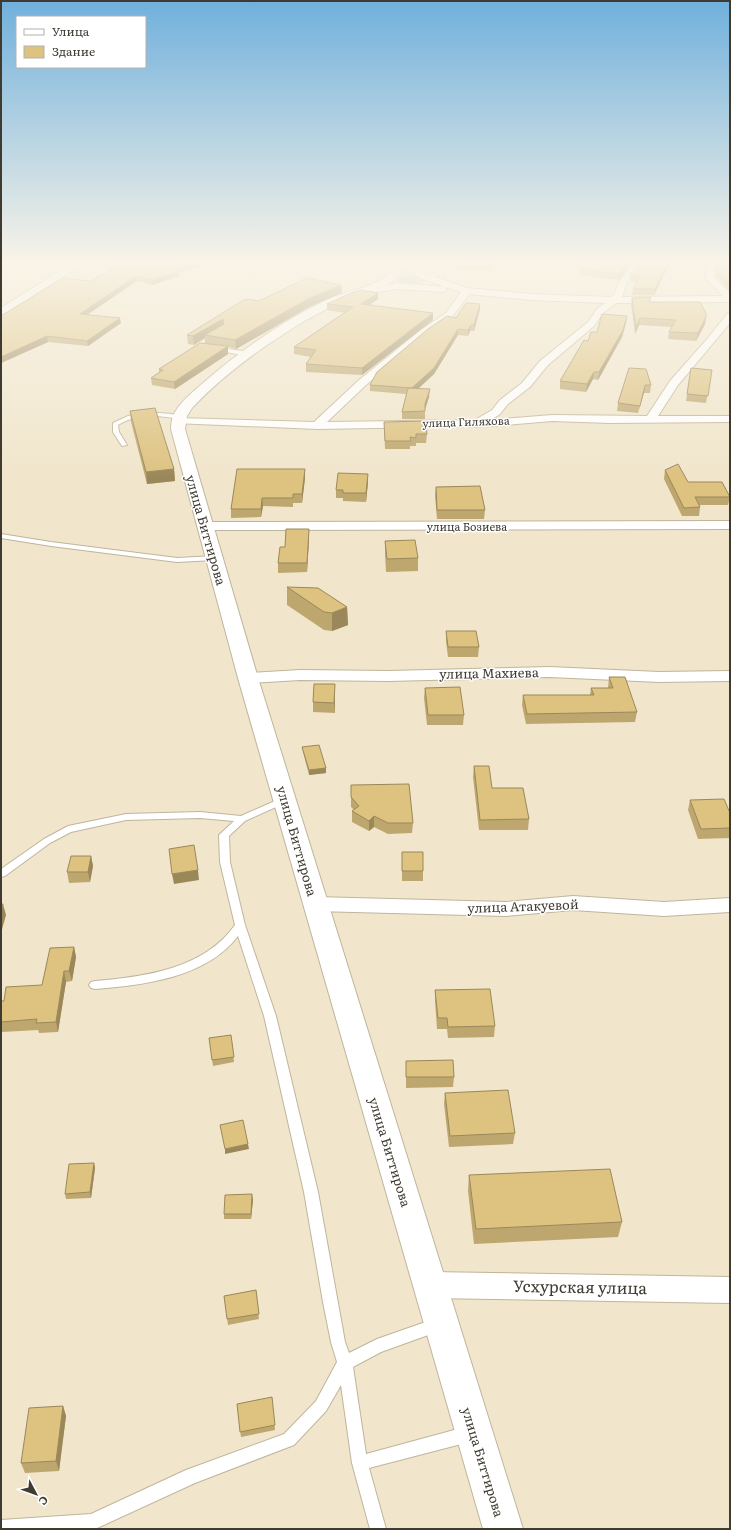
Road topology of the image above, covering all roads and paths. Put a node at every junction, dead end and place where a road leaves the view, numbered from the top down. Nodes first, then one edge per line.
1 (278, 334) edge
2 (421, 334) edge
3 (578, 334) edge
4 (716, 334) edge
5 (212, 349) edge
6 (248, 354) junction
7 (179, 419) junction
8 (730, 419) edge
9 (650, 420) junction
10 (479, 422) junction
11 (318, 426) junction
12 (124, 445) dead end
13 (730, 525) edge
14 (205, 526) junction
15 (1, 536) edge
16 (215, 558) junction
17 (730, 676) edge
18 (248, 678) junction
19 (284, 800) junction
20 (242, 819) junction
21 (1, 874) edge
22 (315, 904) junction
23 (730, 905) edge
24 (240, 926) junction
25 (95, 985) dead end
26 (430, 1285) junction
27 (730, 1290) edge
28 (442, 1323) junction
29 (345, 1363) junction
30 (473, 1433) junction
31 (360, 1463) junction
32 (1, 1528) edge
33 (378, 1529) edge
34 (503, 1529) edge

1 - 6 street
2 - 11 street
3 - 10 street
4 - 9 street
5 - 6 lane
6 - 7 street
7 - 11 street, улица Гиляхова
7 - 12 lane
7 - 14 street, улица Биттирова
8 - 9 street, улица Гиляхова
9 - 10 street, улица Гиляхова
10 - 11 street, улица Гиляхова
13 - 14 street, улица Бозиева
14 - 16 street, улица Биттирова
15 - 16 lane
16 - 18 street, улица Биттирова
17 - 18 street, улица Махиева
18 - 19 street, улица Биттирова
19 - 20 lane
19 - 22 street, улица Биттирова
20 - 21 lane
20 - 24 lane
22 - 23 street, улица Атакуевой
22 - 26 street, улица Биттирова
24 - 25 lane
24 - 29 lane
26 - 27 street, Усхурская улица
26 - 28 street, улица Биттирова
28 - 29 lane
28 - 30 street, улица Биттирова
29 - 31 lane
29 - 32 lane
30 - 31 lane
30 - 34 street, улица Биттирова
31 - 33 lane

